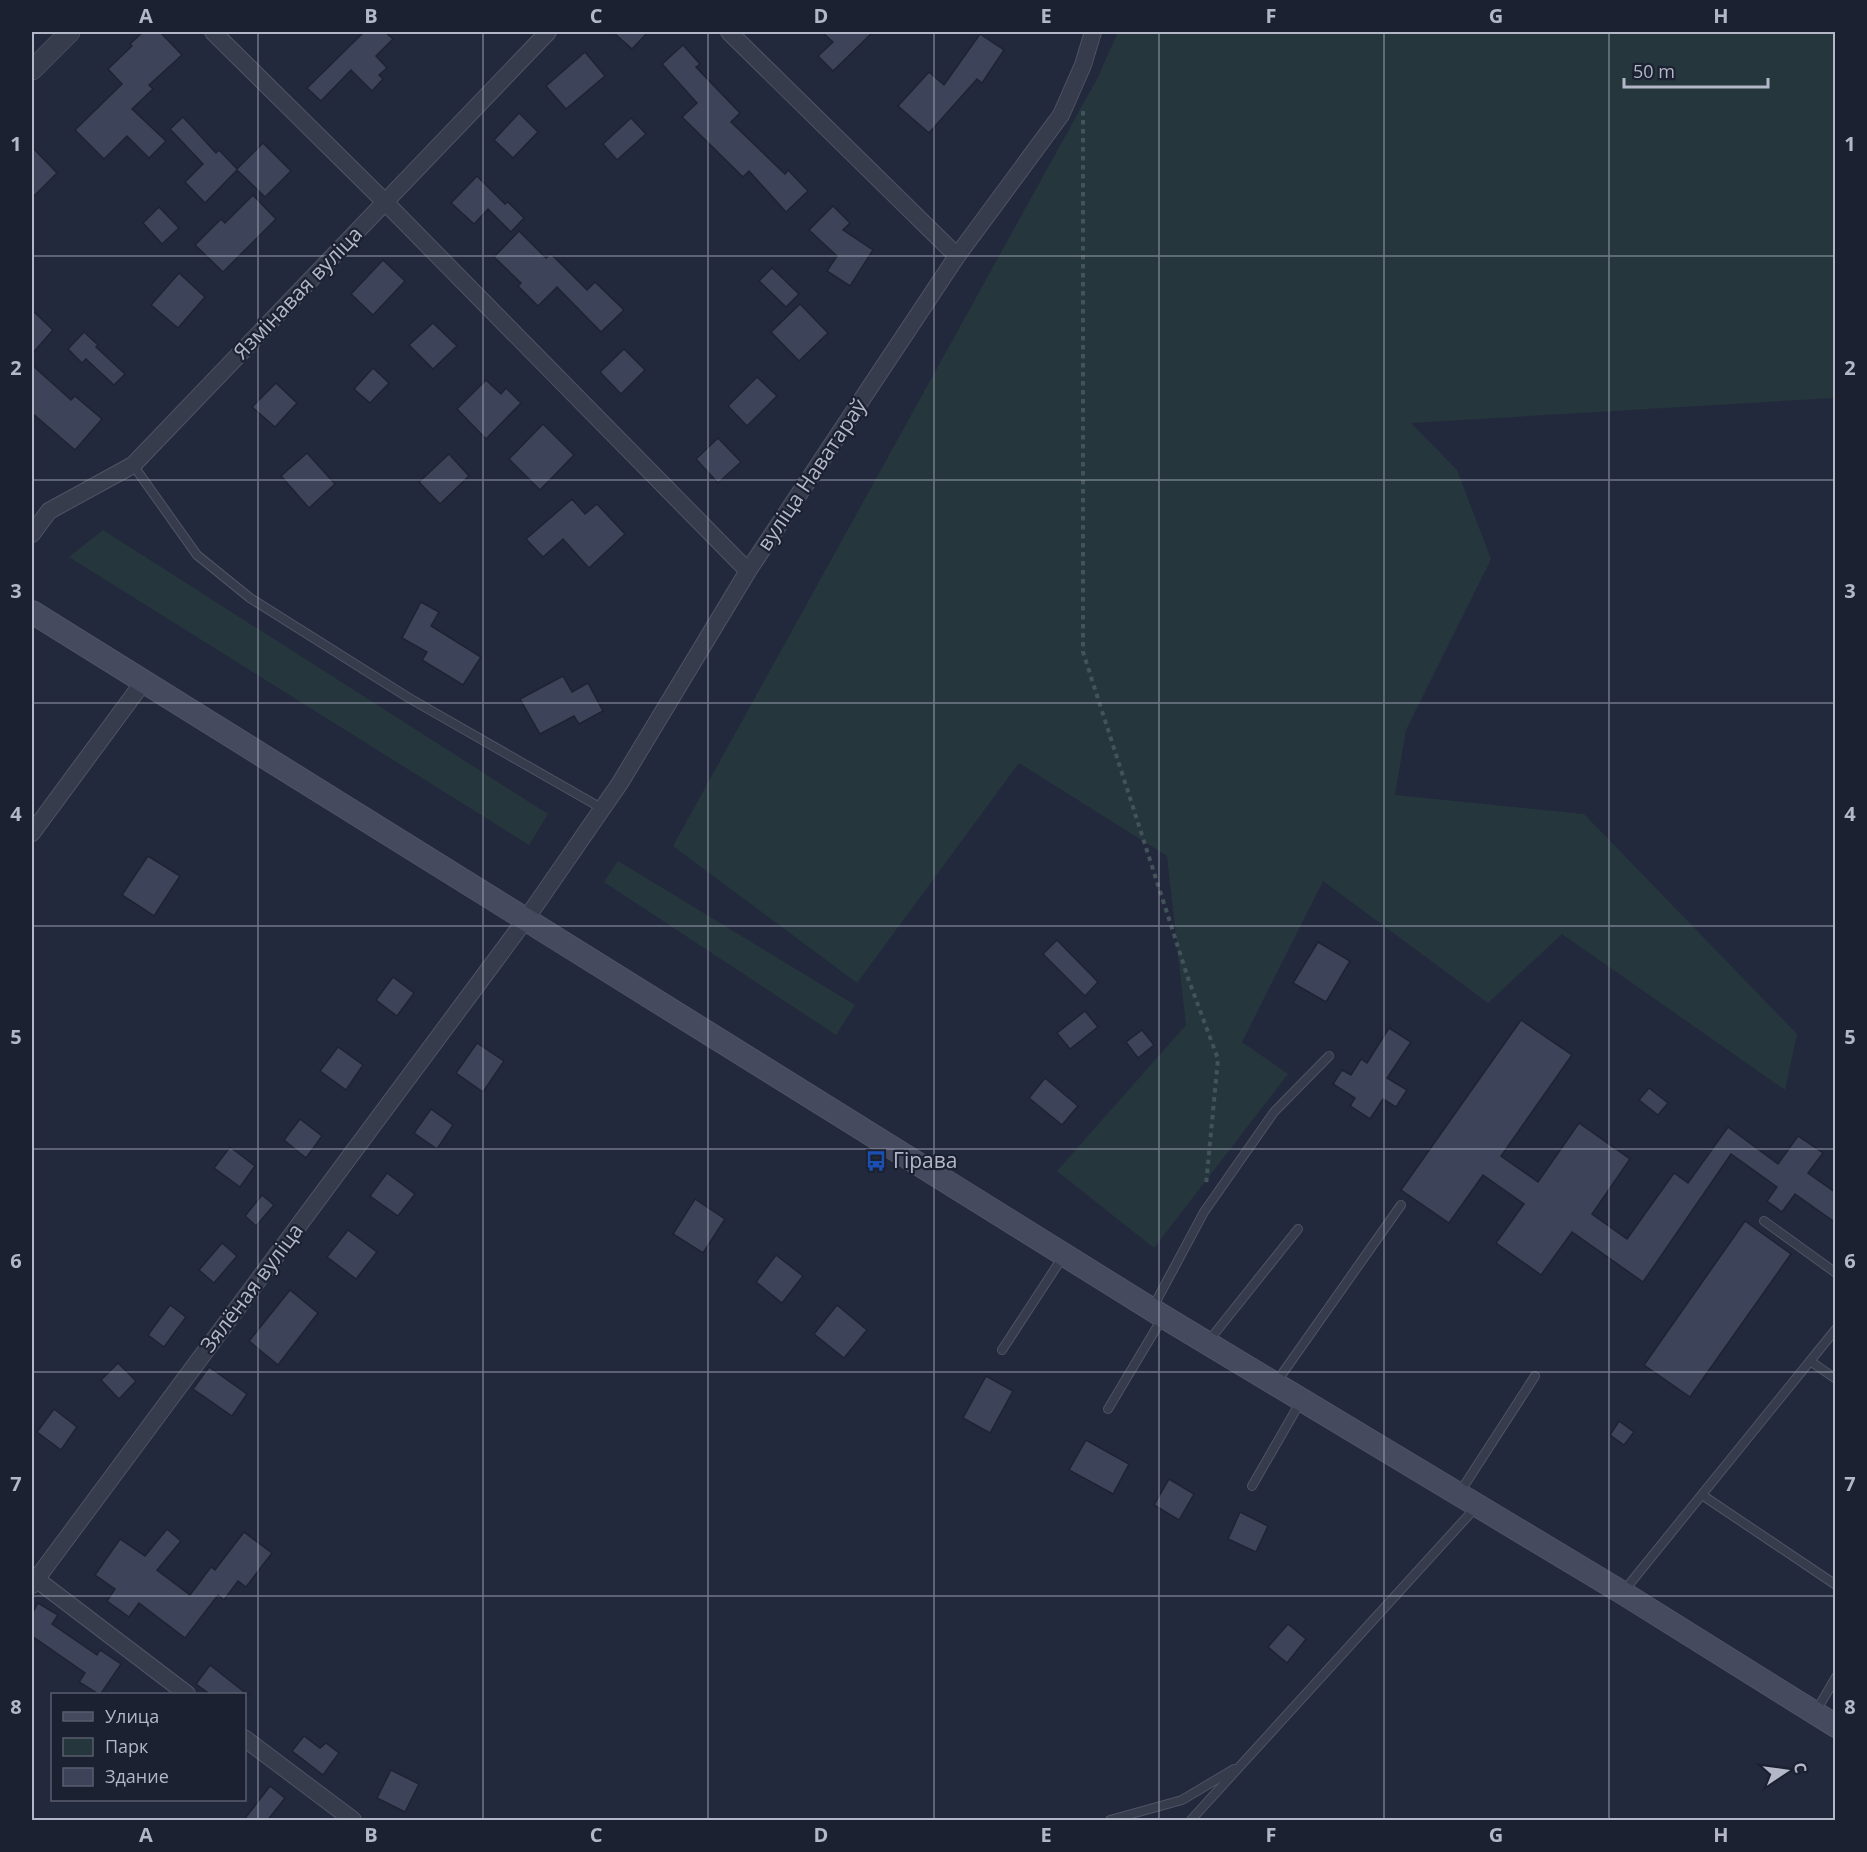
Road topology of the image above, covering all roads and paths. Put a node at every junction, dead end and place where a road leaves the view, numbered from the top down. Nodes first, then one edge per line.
1 (70, 32) edge
2 (213, 32) edge
3 (548, 32) edge
4 (729, 32) edge
5 (1093, 32) edge
6 (32, 70) edge
7 (1083, 101) dead end
8 (385, 202) junction
9 (957, 256) junction
10 (133, 465) junction
11 (32, 534) edge
12 (748, 571) junction
13 (32, 612) edge
14 (144, 681) junction
15 (603, 809) junction
16 (32, 833) edge
17 (526, 919) junction
18 (1329, 1056) dead end
19 (1401, 1204) dead end
20 (1204, 1212) junction
21 (1764, 1221) dead end
22 (1298, 1229) dead end
23 (1064, 1255) junction
24 (1836, 1273) edge
25 (1158, 1313) junction
26 (1836, 1329) edge
27 (1207, 1343) junction
28 (1002, 1350) dead end
29 (1810, 1361) junction
30 (1535, 1376) dead end
31 (1836, 1379) edge
32 (1275, 1384) junction
33 (1301, 1400) junction
34 (1108, 1409) dead end
35 (1252, 1486) dead end
36 (1702, 1495) junction
37 (1468, 1501) junction
38 (34, 1582) edge
39 (1836, 1585) edge
40 (1623, 1593) junction
41 (1836, 1677) edge
42 (184, 1693) edge
43 (1815, 1713) junction
44 (1836, 1726) edge
45 (246, 1740) edge
46 (1245, 1763) junction
47 (353, 1821) edge
48 (1110, 1821) edge
49 (1191, 1821) edge

1 - 6 street
2 - 8 street
3 - 8 street, Язмінавая вуліца
4 - 9 street
5 - 9 street, вуліца Наватараў
7 - 20 path
8 - 10 street, Язмінавая вуліца
8 - 12 street
9 - 12 street, вуліца Наватараў
10 - 11 street, Язмінавая вуліца
10 - 15 lane
12 - 15 street, вуліца Наватараў
13 - 14 main road
14 - 16 street
14 - 17 main road
15 - 17 street, вуліца Наватараў
17 - 23 main road
17 - 38 street, Зялёная вуліца
18 - 20 lane
19 - 32 lane
20 - 25 lane
21 - 24 lane
22 - 27 lane
23 - 25 main road
23 - 28 lane
25 - 27 main road
25 - 34 lane
26 - 29 lane
27 - 32 main road
29 - 31 lane
29 - 36 lane
30 - 37 lane
32 - 33 main road
33 - 35 lane
33 - 37 main road
36 - 39 lane
36 - 40 lane
37 - 40 main road
37 - 46 lane
38 - 42 street
40 - 43 main road
41 - 43 lane
43 - 44 main road
45 - 47 street
46 - 48 lane
46 - 49 lane

